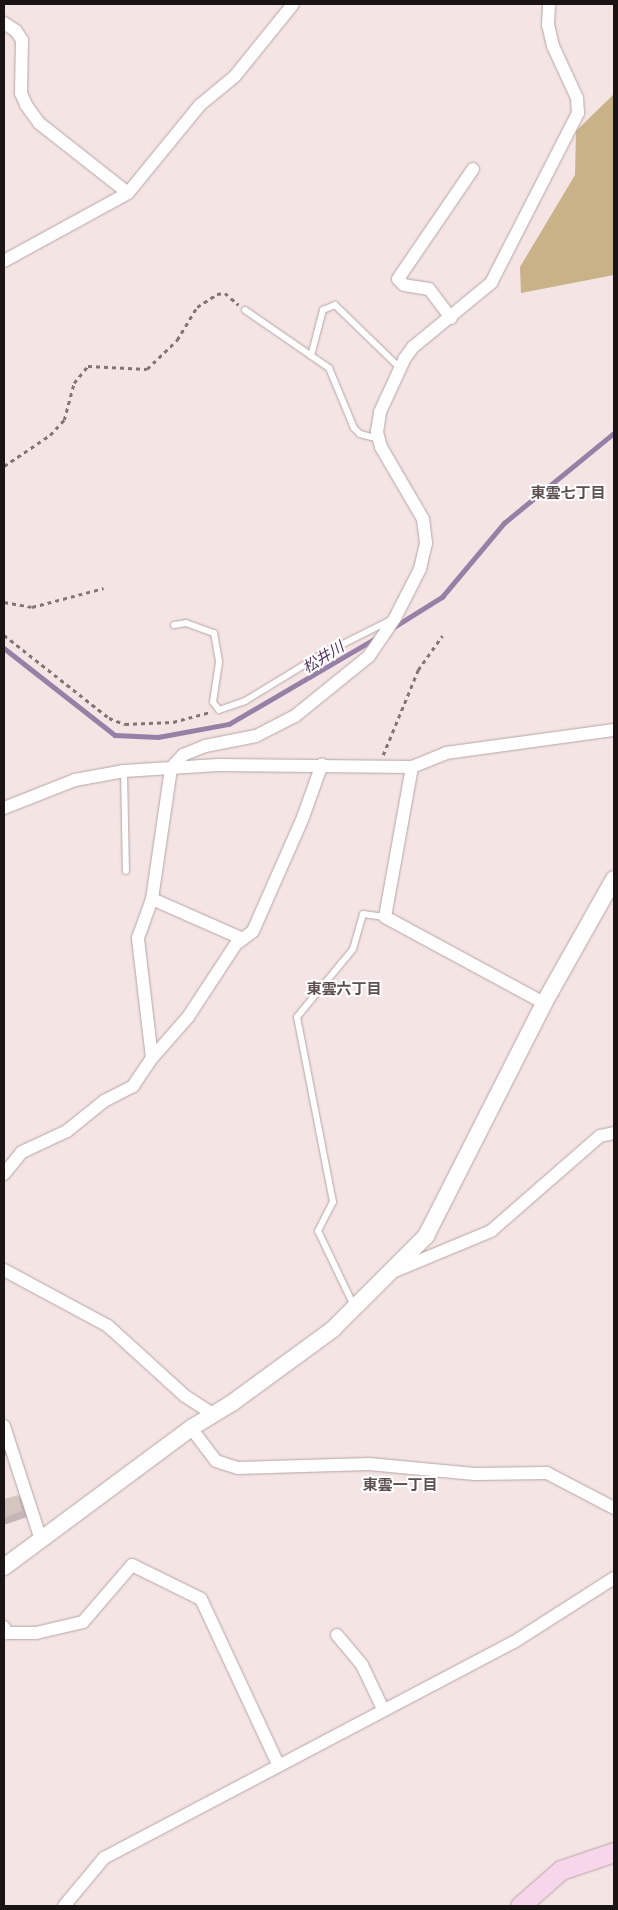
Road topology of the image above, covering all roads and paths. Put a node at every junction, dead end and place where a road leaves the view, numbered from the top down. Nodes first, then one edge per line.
1 (293, 4) edge
2 (549, 4) edge
3 (4, 23) edge
4 (473, 169) dead end
5 (128, 193) junction
6 (4, 261) edge
7 (245, 310) joint
8 (451, 318) junction
9 (311, 356) junction
10 (400, 368) junction
11 (379, 439) junction
12 (4, 466) edge
13 (104, 588) dead end
14 (4, 602) edge
15 (395, 618) junction
16 (174, 625) dead end
17 (4, 634) edge
18 (442, 636) dead end
19 (219, 710) junction
20 (614, 730) edge
21 (322, 764) junction
22 (380, 766) junction
23 (412, 767) junction
24 (171, 768) junction
25 (124, 771) junction
26 (4, 808) edge
27 (126, 871) dead end
28 (614, 879) edge
29 (152, 898) junction
30 (384, 917) junction
31 (243, 939) junction
32 (544, 1003) junction
33 (152, 1058) junction
34 (614, 1133) edge
35 (4, 1174) edge
36 (4, 1270) edge
37 (395, 1271) junction
38 (356, 1309) junction
39 (214, 1415) junction
40 (4, 1426) edge
41 (191, 1428) junction
42 (614, 1508) edge
43 (41, 1540) junction
44 (4, 1567) edge
45 (614, 1578) edge
46 (4, 1627) edge
47 (337, 1636) dead end
48 (383, 1709) junction
49 (278, 1764) junction
50 (614, 1852) edge
51 (64, 1906) edge
52 (520, 1906) edge

1 - 5 street
2 - 8 street
3 - 5 street
4 - 8 street
5 - 6 street
7 - 9 lane
7 - 12 path
8 - 10 street
9 - 10 lane
9 - 11 lane
10 - 11 street
11 - 15 street
13 - 14 path
15 - 19 lane
15 - 24 street
16 - 19 lane
17 - 19 path
18 - 22 path
20 - 23 street
21 - 22 street
21 - 24 street
21 - 31 street
22 - 23 street
23 - 30 street
24 - 25 street
24 - 29 street
25 - 26 street
25 - 27 lane
28 - 32 street
29 - 31 street
29 - 33 street
30 - 32 street
30 - 38 lane
31 - 33 street
32 - 37 street
33 - 35 street
34 - 37 street
36 - 39 street
37 - 38 street
38 - 39 street
39 - 41 street
40 - 43 street
41 - 42 street
41 - 43 street
43 - 44 street
45 - 48 street
46 - 49 street
47 - 48 street
48 - 49 street
49 - 51 street
50 - 52 main road

